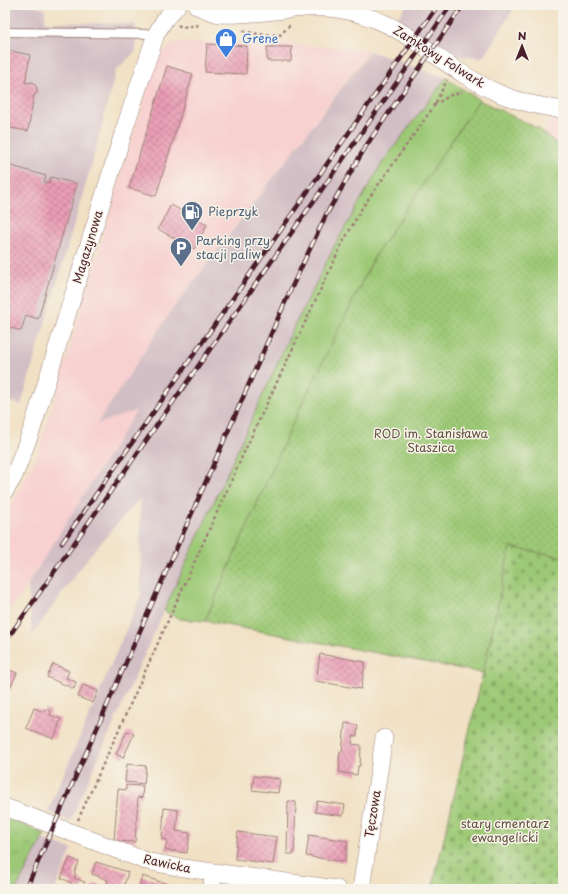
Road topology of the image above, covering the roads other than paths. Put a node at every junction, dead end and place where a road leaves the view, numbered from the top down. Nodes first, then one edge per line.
1 (223, 5) edge
2 (177, 6) edge
3 (198, 6) edge
4 (242, 13) junction
5 (5, 32) edge
6 (156, 34) junction
7 (563, 110) edge
8 (5, 491) edge
9 (384, 738) dead end
10 (5, 807) edge
11 (212, 881) edge
12 (240, 882) edge
13 (337, 889) edge
14 (361, 889) edge

1 - 4 street, Zamkowy Folwark
2 - 3 street, Zamkowy Folwark
2 - 6 street, Magazynowa
3 - 4 street, Zamkowy Folwark
4 - 7 street, Zamkowy Folwark
5 - 6 lane
6 - 8 street, Magazynowa
9 - 14 street, Tęczowa
10 - 11 street, Rawicka
11 - 12 street, Rawicka
12 - 13 street, Rawicka

